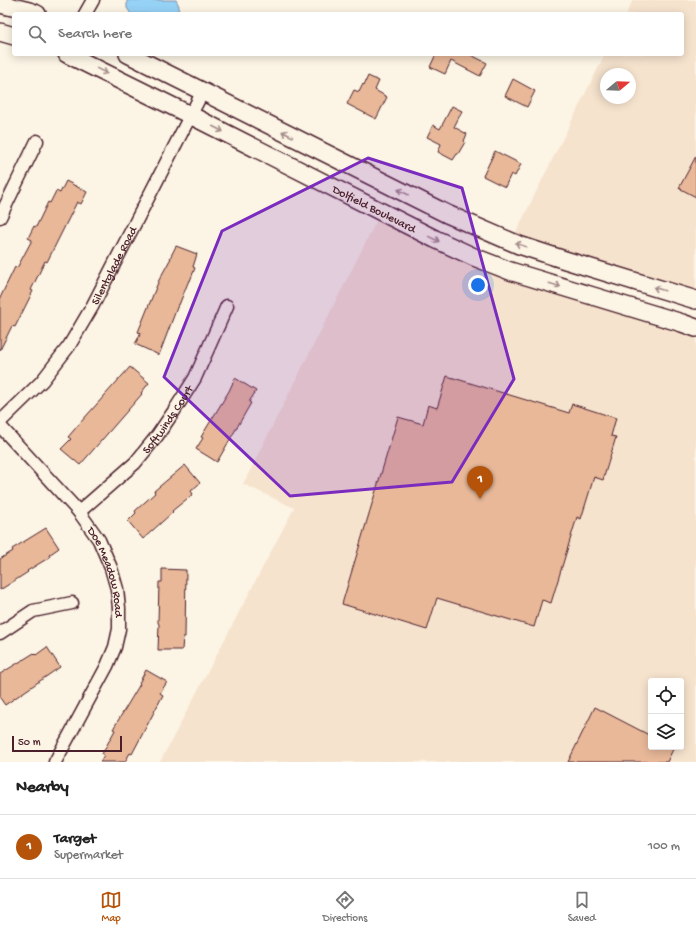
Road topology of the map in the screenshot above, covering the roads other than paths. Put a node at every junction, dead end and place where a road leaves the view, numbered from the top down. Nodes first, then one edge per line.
1 (93, 0) edge
2 (0, 4) edge
3 (32, 12) edge
4 (86, 12) edge
5 (0, 32) edge
6 (12, 35) edge
7 (71, 56) edge
8 (132, 56) edge
9 (203, 92) junction
10 (190, 115) junction
11 (37, 141) dead end
12 (0, 216) edge
13 (696, 300) edge
14 (227, 306) dead end
15 (696, 328) edge
16 (0, 422) edge
17 (0, 426) edge
18 (79, 512) junction
19 (72, 603) dead end
20 (0, 633) edge
21 (55, 762) edge

1 - 4 street
2 - 3 main road
5 - 6 main road
7 -> 10 main road, Dolfield Boulevard
8 - 9 main road
9 - 10 street, Silentglade Road
13 -> 9 main road
10 -> 15 main road, Dolfield Boulevard
10 - 16 street, Silentglade Road
11 - 12 street
14 - 18 street, Softwinds Court
17 - 18 street, Doe Meadow Road
18 - 21 street, Doe Meadow Road
19 - 20 street

